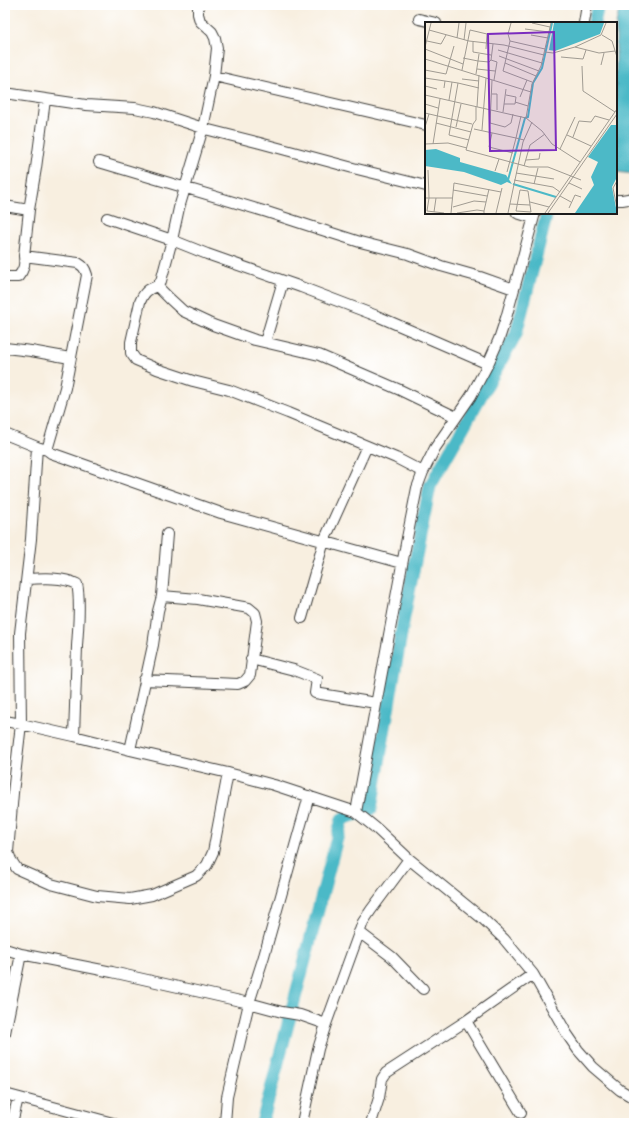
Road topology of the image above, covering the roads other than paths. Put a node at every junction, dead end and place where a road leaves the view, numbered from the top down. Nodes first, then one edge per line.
1 (198, 5) edge
2 (588, 5) edge
3 (418, 19) dead end
4 (432, 22) edge
5 (584, 22) edge
6 (214, 76) junction
7 (5, 93) edge
8 (45, 100) junction
9 (425, 125) edge
10 (203, 128) junction
11 (99, 162) dead end
12 (425, 186) edge
13 (185, 188) junction
14 (634, 198) edge
15 (617, 200) edge
16 (5, 206) edge
17 (29, 210) junction
18 (522, 214) edge
19 (534, 216) edge
20 (107, 218) dead end
21 (172, 240) junction
22 (24, 256) junction
23 (5, 277) edge
24 (283, 281) junction
25 (157, 286) junction
26 (514, 289) junction
27 (265, 342) junction
28 (5, 348) edge
29 (70, 358) junction
30 (488, 364) junction
31 (456, 417) junction
32 (5, 434) edge
33 (367, 446) junction
34 (36, 447) junction
35 (47, 450) junction
36 (423, 472) junction
37 (167, 534) dead end
38 (324, 541) junction
39 (402, 563) junction
40 (27, 579) junction
41 (162, 596) junction
42 (302, 618) dead end
43 (251, 659) junction
44 (144, 680) junction
45 (376, 704) junction
46 (5, 721) edge
47 (21, 724) junction
48 (74, 736) junction
49 (130, 750) junction
50 (228, 773) junction
51 (309, 796) junction
52 (358, 814) junction
53 (409, 859) junction
54 (359, 932) junction
55 (5, 949) edge
56 (21, 954) junction
57 (533, 974) junction
58 (423, 989) dead end
59 (249, 1003) junction
60 (466, 1021) junction
61 (326, 1024) junction
62 (5, 1033) edge
63 (5, 1094) edge
64 (18, 1098) junction
65 (634, 1098) edge
66 (521, 1113) dead end
67 (12, 1123) edge
68 (113, 1123) edge
69 (225, 1123) edge
70 (302, 1123) edge
71 (371, 1123) edge

1 - 6 street
2 - 5 street
3 - 4 street
6 - 9 street
6 - 10 street
7 - 8 street
8 - 10 street
8 - 17 street
10 - 12 street
10 - 13 street
11 - 13 street
13 - 21 street
13 - 26 street
14 - 15 street
16 - 17 street
17 - 22 street
18 - 19 street
19 - 26 street
20 - 21 street
21 - 24 street
21 - 25 street
22 - 23 street
22 - 29 street
24 - 27 street
24 - 30 street
25 - 27 street
25 - 33 street
26 - 30 street
27 - 31 street
28 - 29 street
29 - 35 street
30 - 31 street
31 - 36 street
32 - 34 street
33 - 36 street
33 - 38 street
34 - 35 street
34 - 40 street
35 - 38 street
36 - 39 street
37 - 41 street
38 - 39 street
38 - 42 street
39 - 45 street
40 - 47 street
40 - 48 street
41 - 43 street
41 - 44 street
43 - 44 street
43 - 45 street
44 - 49 street
45 - 52 street
46 - 47 street
47 - 48 street
47 - 50 street
48 - 49 street
49 - 50 street
50 - 51 street
51 - 52 street
51 - 59 street
52 - 53 street
53 - 54 street
53 - 57 street
54 - 58 street
54 - 61 street
55 - 56 street
56 - 59 street
56 - 62 street
57 - 60 street
57 - 65 street
59 - 61 street
59 - 69 street
60 - 66 street
60 - 71 street
61 - 70 street
63 - 64 street
64 - 67 street
64 - 68 street

